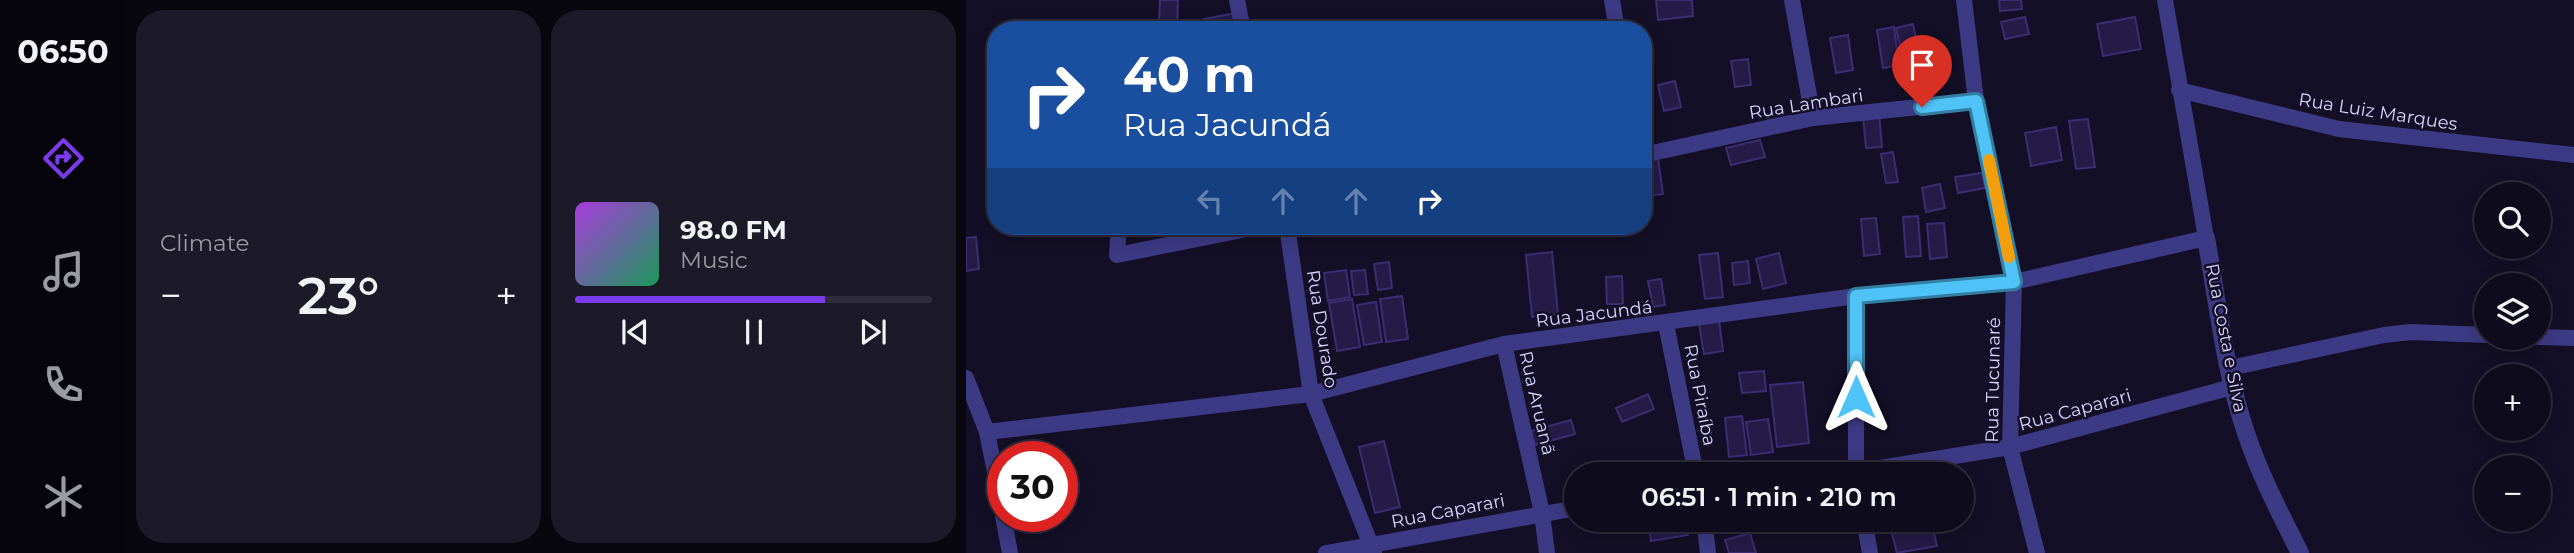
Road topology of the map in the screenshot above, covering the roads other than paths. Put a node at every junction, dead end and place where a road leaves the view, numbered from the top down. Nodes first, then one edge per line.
1 (1237, 0) edge
2 (1612, 0) edge
3 (1792, 0) edge
4 (1964, 0) edge
5 (2165, 0) edge
6 (1241, 21) edge
7 (1616, 21) edge
8 (2179, 90) junction
9 (1976, 101) junction
10 (1813, 118) junction
11 (1652, 153) edge
12 (2574, 155) edge
13 (1118, 235) edge
14 (1217, 235) edge
15 (1288, 235) edge
16 (2206, 238) junction
17 (2014, 282) junction
18 (1856, 296) junction
19 (1666, 324) junction
20 (2474, 334) edge
21 (2551, 337) edge
22 (2574, 338) edge
23 (1504, 344) junction
24 (2230, 368) junction
25 (966, 378) edge
26 (2232, 387) junction
27 (1311, 394) junction
28 (988, 432) junction
29 (990, 441) edge
30 (2010, 447) junction
31 (1694, 462) edge
32 (1851, 462) edge
33 (1922, 462) edge
34 (1564, 510) edge
35 (1542, 513) junction
36 (1006, 532) edge
37 (1705, 532) edge
38 (1866, 532) edge
39 (1373, 549) edge
40 (1010, 553) edge
41 (1326, 553) edge
42 (1547, 553) edge
43 (1708, 553) edge
44 (1870, 553) edge
45 (2038, 553) edge
46 (2300, 553) edge

1 - 6 street
2 - 7 street
3 - 10 street
4 - 9 street, Rua Tucunaré
5 - 8 street
8 - 12 street, Rua Luiz Marques
8 - 16 street
9 - 10 street, Rua Lambari
9 - 17 street, Rua Tucunaré
10 - 11 street, Rua Lambari
13 - 14 street
15 - 27 street, Rua Dourado
16 - 17 street, Rua Jacundá
16 - 24 street, Rua Costa e Silva
17 - 18 street, Rua Jacundá
17 - 30 street, Rua Tucunaré
18 - 19 street, Rua Jacundá
18 - 32 street
19 - 23 street, Rua Jacundá
19 - 31 street, Rua Piraíba
20 - 24 street
21 - 22 street
23 - 27 street, Rua Jacundá
23 - 35 street, Rua Aruanã
24 - 26 street, Rua Costa e Silva
25 - 28 street
26 - 30 street, Rua Caparari
26 - 46 street, Rua Costa e Silva
27 - 28 street, Rua Jacundá
27 - 39 street, Rua Dourado
28 - 29 street
30 - 33 street, Rua Caparari
30 - 45 street, Rua Tucunaré
34 - 35 street, Rua Caparari
35 - 39 street, Rua Caparari
35 - 42 street, Rua Aruanã
36 - 40 street
37 - 43 street
38 - 44 street
39 - 41 street, Rua Caparari

